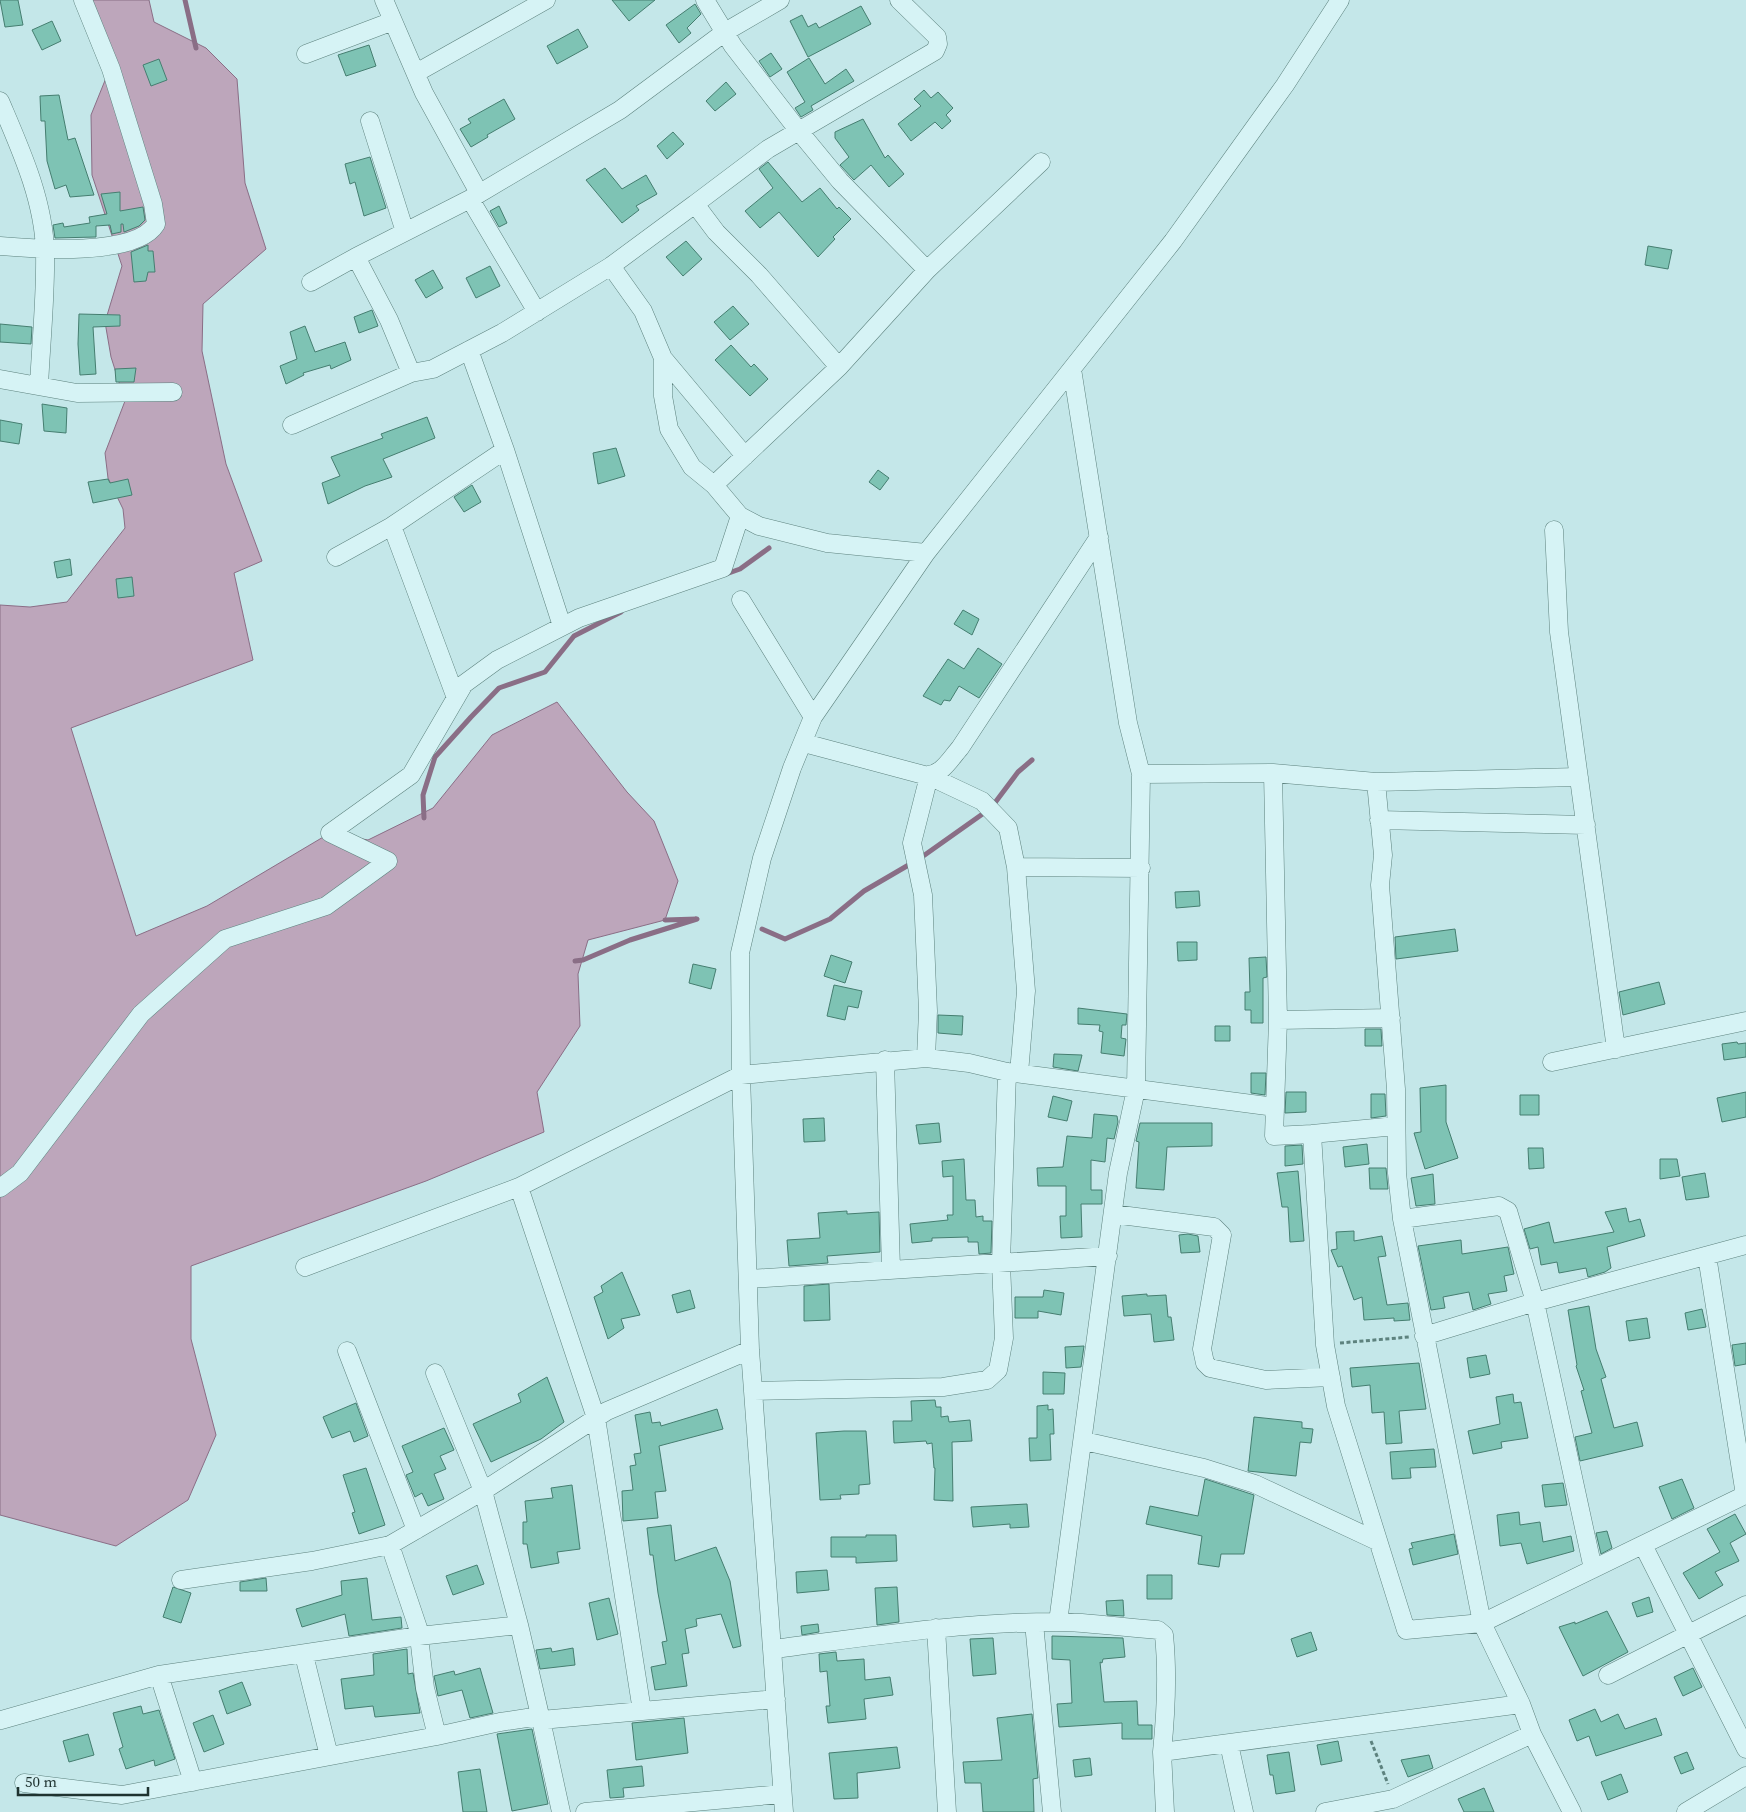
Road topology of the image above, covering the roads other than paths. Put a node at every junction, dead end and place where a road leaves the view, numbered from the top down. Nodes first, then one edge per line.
1 (83, 0) edge
2 (384, 0) edge
3 (546, 0) edge
4 (705, 0) edge
5 (780, 0) edge
6 (899, 0) edge
7 (1340, 0) edge
8 (392, 21) junction
9 (725, 32) junction
10 (306, 54) dead end
11 (416, 73) junction
12 (0, 101) edge
13 (370, 121) dead end
14 (798, 130) junction
15 (1041, 162) dead end
16 (474, 196) junction
17 (695, 204) junction
18 (406, 232) junction
19 (0, 246) edge
20 (45, 250) junction
21 (356, 257) junction
22 (611, 266) junction
23 (927, 270) junction
24 (310, 282) dead end
25 (537, 312) junction
26 (469, 350) junction
27 (663, 358) junction
28 (840, 367) junction
29 (1072, 369) junction
30 (410, 373) junction
31 (0, 379) edge
32 (39, 386) junction
33 (173, 392) dead end
34 (292, 425) dead end
35 (505, 450) junction
36 (744, 456) junction
37 (714, 485) junction
38 (740, 516) junction
39 (392, 526) junction
40 (1554, 530) dead end
41 (1099, 537) junction
42 (926, 553) junction
43 (336, 558) dead end
44 (741, 600) dead end
45 (562, 626) junction
46 (456, 698) junction
47 (813, 717) junction
48 (804, 744) junction
49 (1273, 773) junction
50 (1142, 774) junction
51 (929, 776) junction
52 (1579, 777) junction
53 (1376, 782) junction
54 (1379, 820) junction
55 (1586, 825) junction
56 (1016, 867) junction
57 (1141, 868) junction
58 (1391, 1018) junction
59 (1278, 1020) junction
60 (1746, 1021) edge
61 (1616, 1049) junction
62 (926, 1058) junction
63 (885, 1060) junction
64 (1552, 1062) dead end
65 (1013, 1073) junction
66 (742, 1075) junction
67 (1136, 1089) junction
68 (1275, 1107) junction
69 (1396, 1126) junction
70 (1312, 1134) junction
71 (519, 1187) junction
72 (0, 1188) edge
73 (1113, 1214) junction
74 (1402, 1219) junction
75 (1746, 1245) edge
76 (1108, 1256) junction
77 (1707, 1256) junction
78 (1001, 1263) junction
79 (305, 1267) dead end
80 (891, 1269) junction
81 (749, 1279) junction
82 (1535, 1302) junction
83 (1424, 1336) junction
84 (750, 1350) junction
85 (347, 1351) dead end
86 (435, 1373) dead end
87 (1330, 1377) junction
88 (754, 1391) junction
89 (596, 1418) junction
90 (1084, 1441) junction
91 (483, 1491) junction
92 (1745, 1496) edge
93 (416, 1530) junction
94 (1377, 1541) junction
95 (390, 1545) junction
96 (1643, 1545) junction
97 (1593, 1569) junction
98 (181, 1580) dead end
99 (1746, 1605) edge
100 (1058, 1622) junction
101 (1034, 1623) junction
102 (1482, 1623) junction
103 (519, 1625) junction
104 (936, 1628) junction
105 (1688, 1634) junction
106 (419, 1636) junction
107 (774, 1649) junction
108 (304, 1654) junction
109 (159, 1675) junction
110 (1608, 1675) dead end
111 (776, 1699) junction
112 (1521, 1704) junction
113 (642, 1711) junction
114 (541, 1718) junction
115 (1, 1720) edge
116 (1532, 1734) junction
117 (437, 1736) junction
118 (1229, 1744) junction
119 (1746, 1749) edge
120 (1162, 1752) junction
121 (329, 1756) junction
122 (1746, 1776) edge
123 (24, 1782) dead end
124 (193, 1782) junction
125 (782, 1794) junction
126 (632, 1810) edge
127 (561, 1812) edge
128 (585, 1812) edge
129 (784, 1812) edge
130 (947, 1812) edge
131 (1052, 1812) edge
132 (1164, 1812) edge
133 (1244, 1812) edge
134 (1325, 1812) edge
135 (1572, 1812) edge
136 (1686, 1812) edge

1 - 20 street
2 - 8 street
3 - 11 street
4 - 9 street
5 - 9 street
6 - 14 street
7 - 29 street
8 - 10 street
8 - 11 street
9 - 14 street
9 - 16 street
11 - 16 street
12 - 20 street
13 - 18 street
14 - 17 street
14 - 23 street
15 - 23 street
16 - 18 street
16 - 25 street
17 - 22 street
17 - 28 street
18 - 21 street
19 - 20 street
20 - 32 street
21 - 24 street
21 - 30 street
22 - 25 street
22 - 27 street
23 - 28 street
25 - 26 street
26 - 30 street
26 - 35 street
27 - 36 street
27 - 37 street
28 - 36 street
29 - 41 street
29 - 42 street
30 - 34 street
31 - 32 street
32 - 33 street
35 - 39 street
35 - 45 street
36 - 37 street
37 - 38 street
38 - 42 street
38 - 45 street
39 - 43 street
39 - 46 street
40 - 52 street
41 - 50 street
41 - 51 street
42 - 47 street
44 - 47 street
45 - 46 street
46 - 72 street
47 - 48 street
48 - 51 street
48 - 66 street
49 - 50 street
49 - 53 street
49 - 59 street
50 - 57 street
51 - 56 street
51 - 62 street
52 - 53 street
52 - 55 street
53 - 54 street
54 - 55 street
54 - 58 street
55 - 61 street
56 - 57 street
56 - 65 street
57 - 67 street
58 - 59 street
58 - 69 street
59 - 68 street
60 - 61 street
61 - 64 street
62 - 63 street
62 - 65 street
63 - 66 street
63 - 80 street
65 - 67 street
65 - 78 street
66 - 71 street
66 - 81 street
67 - 68 street
67 - 73 street
68 - 70 street
69 - 70 street
69 - 74 street
70 - 87 street
71 - 79 street
71 - 89 street
73 - 76 street
73 - 87 street
74 - 82 street
74 - 83 street
75 - 77 street
76 - 78 street
76 - 90 street
77 - 82 street
77 - 92 street
78 - 80 street
78 - 88 street
80 - 81 street
81 - 84 street
82 - 83 street
82 - 97 street
83 - 102 street
84 - 88 street
84 - 89 street
85 - 93 street
86 - 91 street
87 - 94 street
88 - 107 street
89 - 91 street
89 - 113 street
90 - 94 street
90 - 100 street
91 - 93 street
91 - 103 street
92 - 96 street
93 - 95 street
94 - 102 street
95 - 98 street
95 - 106 street
96 - 97 street
96 - 105 street
97 - 102 street
99 - 105 street
100 - 101 street
100 - 120 street
101 - 104 street
101 - 131 street
102 - 112 street
103 - 106 street
103 - 114 street
104 - 107 street
104 - 130 street
105 - 110 street
105 - 119 street
106 - 108 street
106 - 117 street
107 - 111 street
108 - 109 street
108 - 121 street
109 - 115 street
109 - 124 street
111 - 113 street
111 - 125 street
112 - 116 street
112 - 118 street
113 - 114 street
114 - 117 street
114 - 127 street
116 - 134 street
116 - 135 street
117 - 121 street
118 - 120 street
118 - 133 street
120 - 132 street
121 - 124 street
122 - 136 street
123 - 124 street
125 - 126 street
125 - 129 street
126 - 128 street

